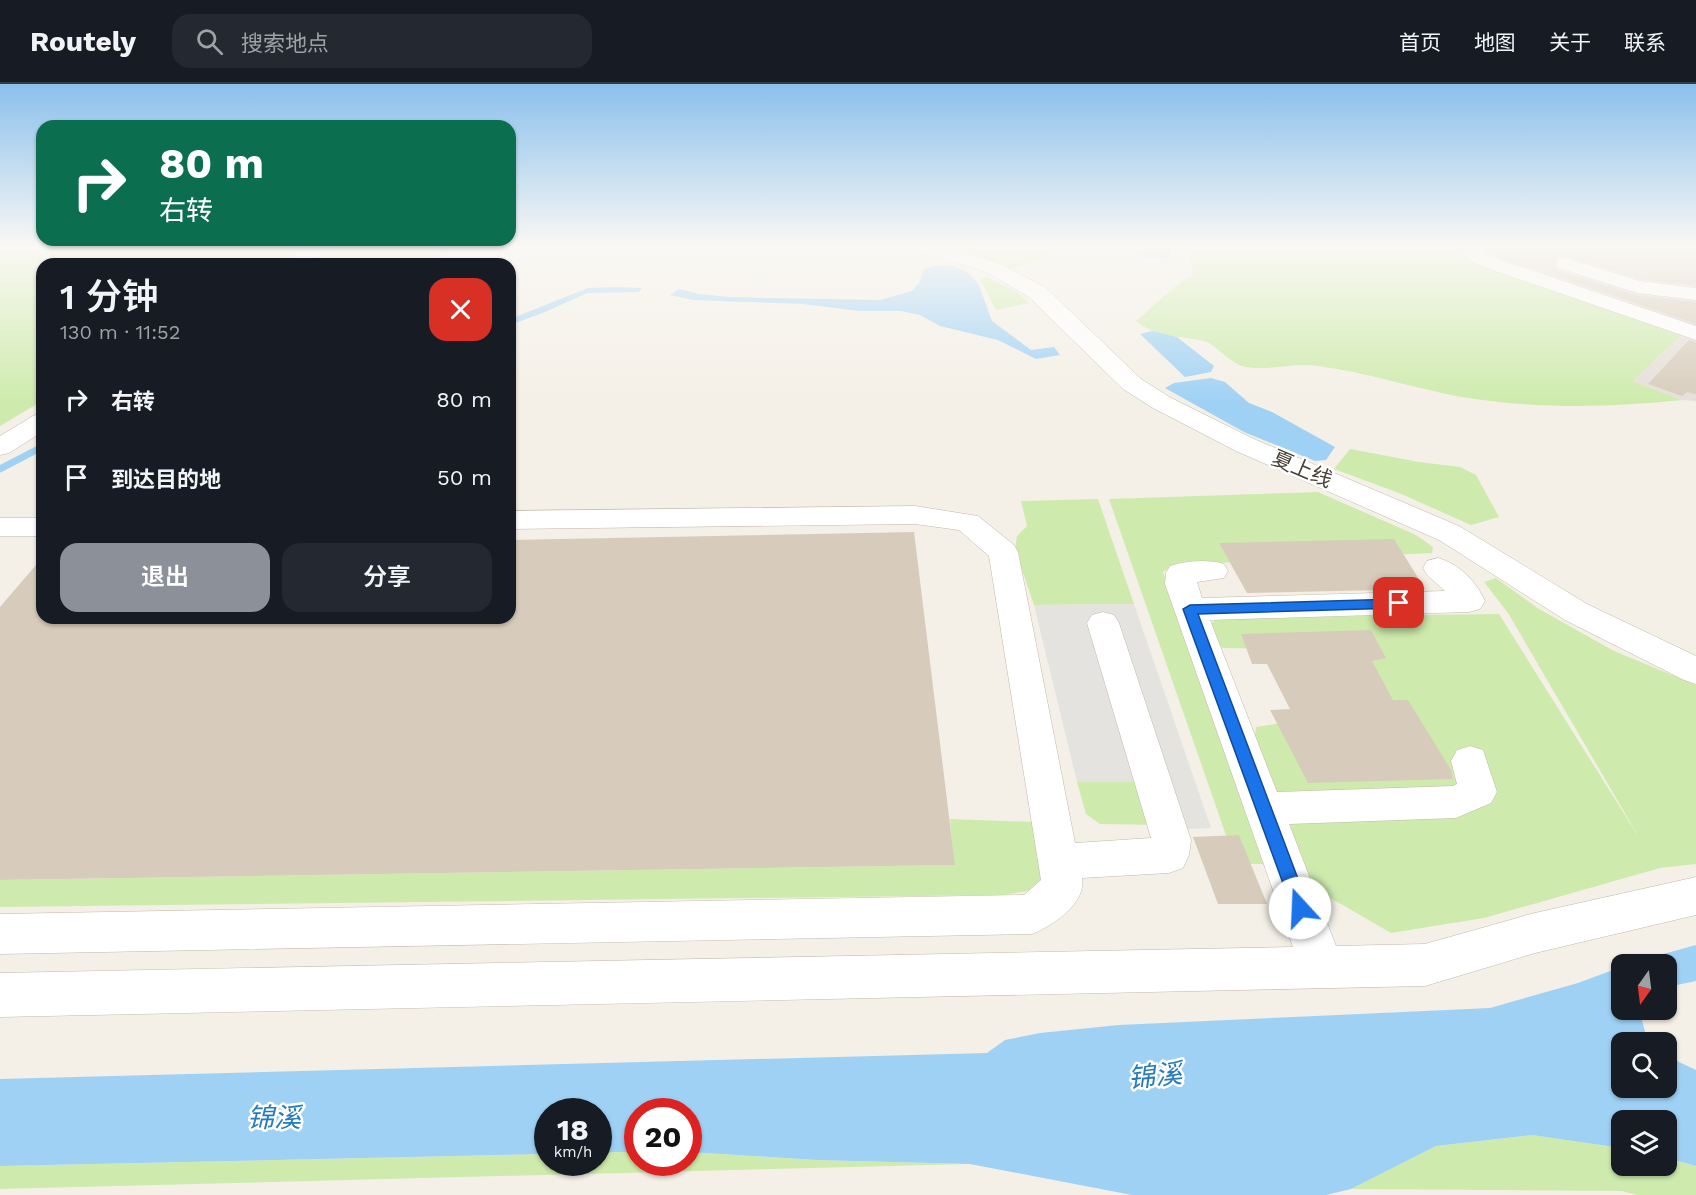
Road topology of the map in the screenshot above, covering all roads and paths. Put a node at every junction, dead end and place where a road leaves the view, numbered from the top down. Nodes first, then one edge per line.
1 (1045, 299) edge
2 (1596, 299) edge
3 (1696, 333) edge
4 (36, 425) edge
5 (0, 447) edge
6 (516, 520) edge
7 (36, 526) edge
8 (0, 527) edge
9 (1438, 568) dead end
10 (1213, 571) dead end
11 (1190, 609) junction
12 (1103, 623) dead end
13 (1696, 671) edge
14 (1470, 762) dead end
15 (1264, 809) junction
16 (1059, 862) junction
17 (1696, 896) edge
18 (0, 934) edge
19 (1322, 967) junction
20 (0, 995) edge

1 - 13 street, 夏上线
2 - 3 street
4 - 5 street
6 - 16 street
7 - 8 street
9 - 11 street
10 - 11 street
11 - 15 street
12 - 16 street
14 - 15 street
15 - 19 street
16 - 18 street
17 - 19 street
19 - 20 street

